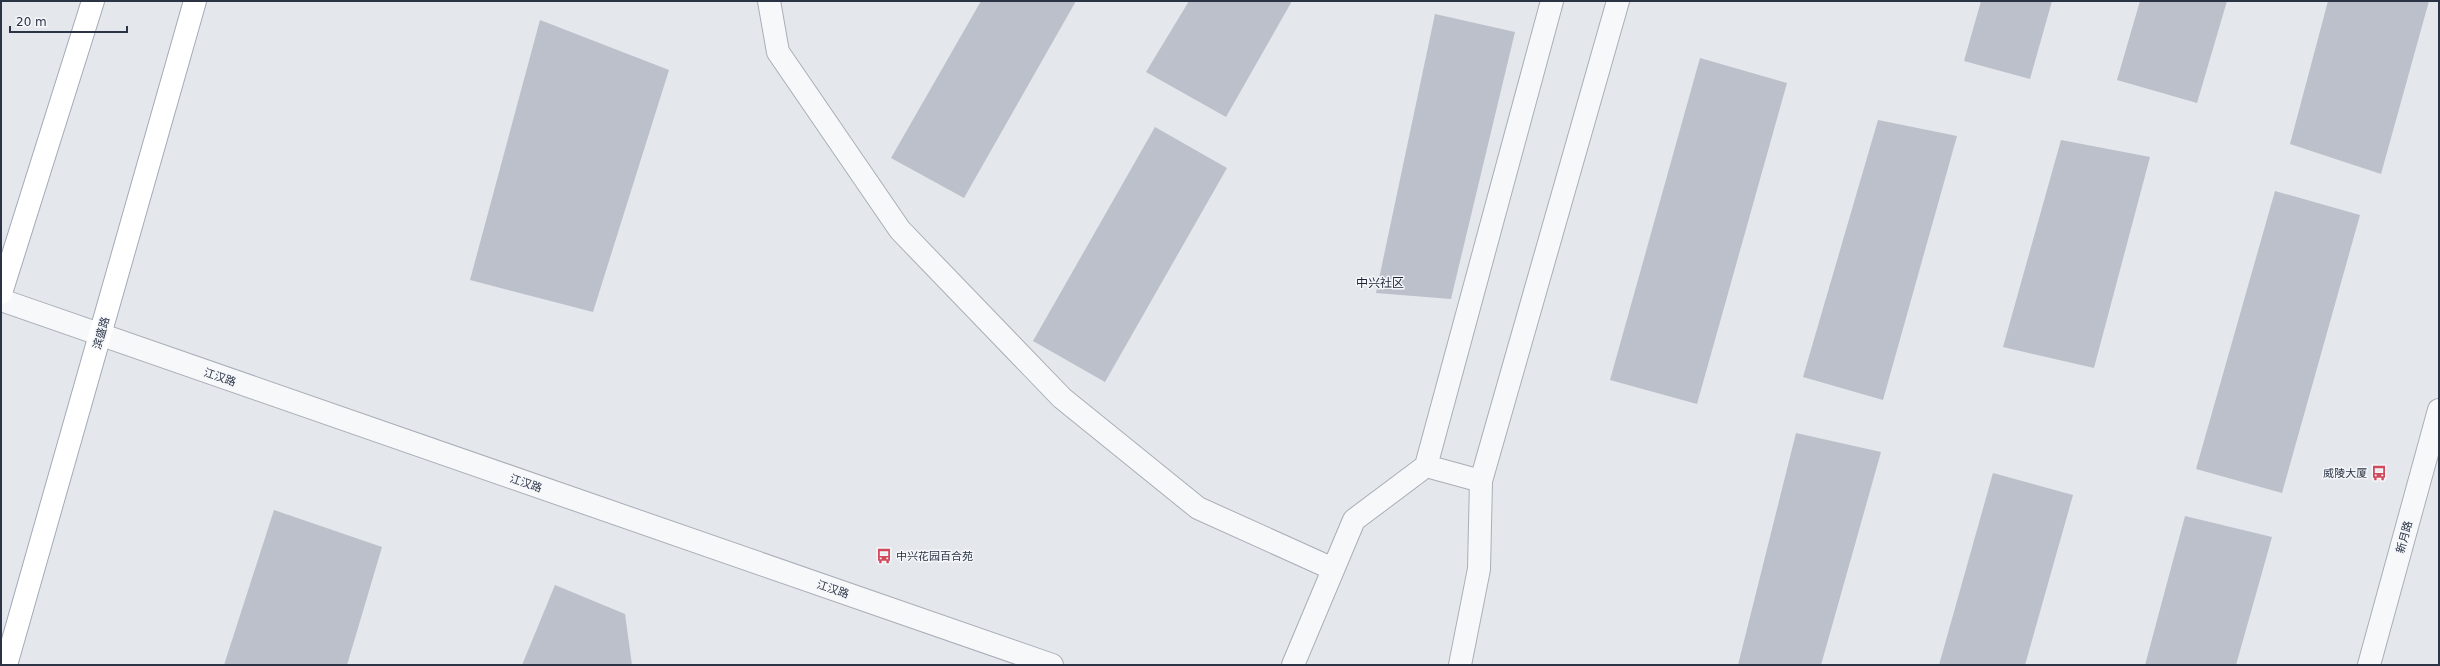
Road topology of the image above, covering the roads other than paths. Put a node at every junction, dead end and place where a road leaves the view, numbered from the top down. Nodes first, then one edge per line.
1 (93, 1) edge
2 (195, 1) edge
3 (769, 1) edge
4 (1552, 1) edge
5 (1618, 1) edge
6 (1, 292) edge
7 (1, 300) edge
8 (100, 335) junction
9 (2439, 410) edge
10 (1426, 466) junction
11 (1481, 481) junction
12 (1333, 569) junction
13 (6, 665) edge
14 (1052, 665) edge
15 (1293, 665) edge
16 (1460, 665) edge
17 (2369, 665) edge

1 - 6 main road
2 - 8 main road, 滨盛路
3 - 12 street
4 - 10 street
5 - 11 street
7 - 8 street, 江汉路
8 - 13 main road, 滨盛路
8 - 14 street, 江汉路
9 - 17 street, 新月路
10 - 11 street
10 - 12 street
11 - 16 street
12 - 15 street

